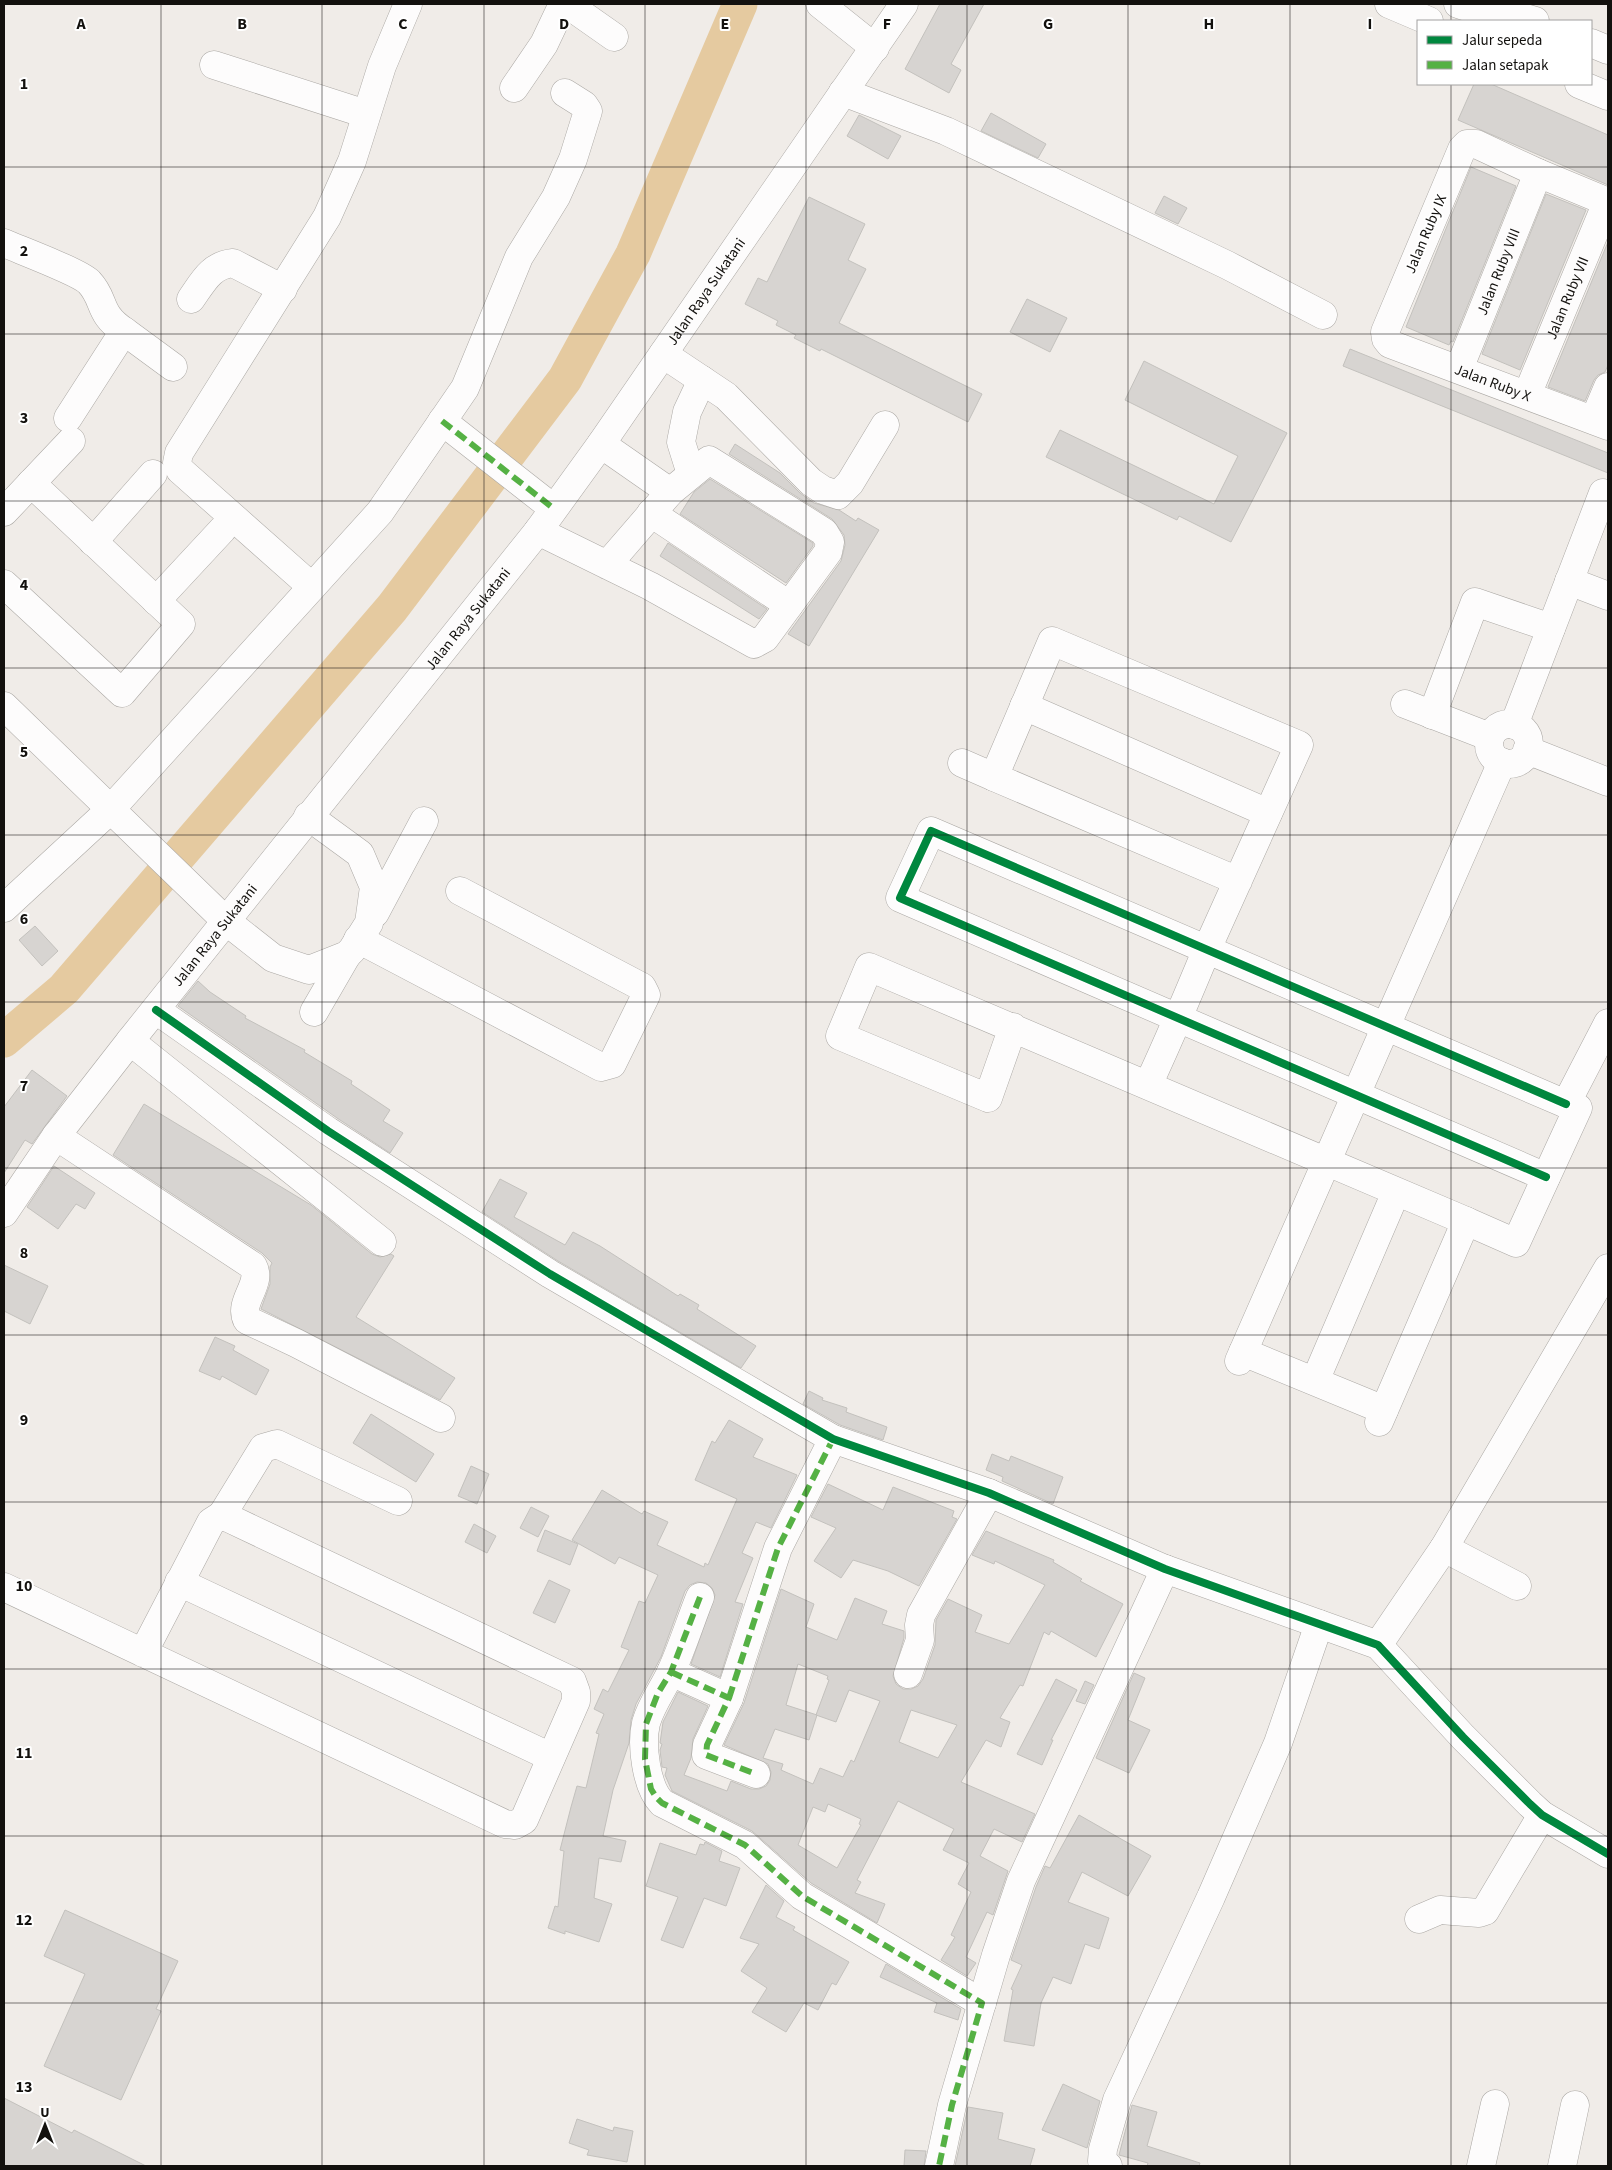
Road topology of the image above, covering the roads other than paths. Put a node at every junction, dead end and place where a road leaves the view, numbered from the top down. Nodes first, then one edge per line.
1 (408, 4) edge
2 (565, 4) edge
3 (820, 4) edge
4 (904, 4) edge
5 (1390, 4) edge
6 (1458, 4) edge
7 (1492, 19) edge
8 (1427, 20) edge
9 (1532, 20) edge
10 (614, 36) dead end
11 (1592, 43) edge
12 (875, 48) junction
13 (1608, 50) edge
14 (214, 65) dead end
15 (1581, 85) edge
16 (514, 88) dead end
17 (843, 92) junction
18 (565, 93) dead end
19 (1608, 96) edge
20 (366, 114) junction
21 (1538, 173) junction
22 (1607, 202) edge
23 (4, 243) edge
24 (283, 289) junction
25 (191, 299) dead end
26 (1323, 315) dead end
27 (124, 331) junction
28 (1385, 332) joint
29 (663, 354) junction
30 (173, 366) dead end
31 (1459, 369) junction
32 (702, 380) junction
33 (1608, 387) edge
34 (1527, 395) junction
35 (442, 421) junction
36 (1601, 423) edge
37 (886, 425) dead end
38 (601, 444) junction
39 (152, 474) dead end
40 (691, 474) junction
41 (31, 483) junction
42 (670, 492) junction
43 (1602, 506) edge
44 (553, 508) junction
45 (4, 512) edge
46 (651, 513) junction
47 (222, 530) dead end
48 (538, 530) junction
49 (94, 542) junction
50 (607, 565) junction
51 (1569, 581) junction
52 (4, 584) edge
53 (312, 587) junction
54 (1608, 596) edge
55 (156, 601) junction
56 (789, 605) junction
57 (1551, 628) junction
58 (1405, 704) dead end
59 (4, 706) edge
60 (1024, 706) junction
61 (1432, 715) junction
62 (1514, 725) junction
63 (1490, 737) junction
64 (1527, 750) junction
65 (1502, 762) junction
66 (962, 763) dead end
67 (994, 777) junction
68 (1608, 782) edge
69 (110, 810) junction
70 (1268, 813) junction
71 (308, 816) junction
72 (424, 821) dead end
73 (1238, 881) junction
74 (460, 892) dead end
75 (4, 908) edge
76 (226, 920) junction
77 (357, 942) junction
78 (1207, 950) junction
79 (156, 1010) junction
80 (314, 1012) dead end
81 (1179, 1018) junction
82 (1608, 1023) edge
83 (1013, 1027) junction
84 (1386, 1027) junction
85 (130, 1040) junction
86 (593, 1082) dead end
87 (1148, 1085) junction
88 (1356, 1095) junction
89 (1566, 1104) junction
90 (56, 1136) junction
91 (1326, 1162) junction
92 (1546, 1177) junction
93 (1396, 1192) junction
94 (4, 1213) edge
95 (1466, 1222) junction
96 (382, 1242) dead end
97 (1608, 1268) edge
98 (1600, 1300) edge
99 (1315, 1381) junction
100 (441, 1418) dead end
101 (833, 1439) junction
102 (989, 1493) junction
103 (398, 1501) dead end
104 (222, 1515) junction
105 (1444, 1548) junction
106 (1165, 1569) junction
107 (179, 1582) junction
108 (1517, 1586) dead end
109 (4, 1587) edge
110 (700, 1597) dead end
111 (1319, 1624) junction
112 (1378, 1645) junction
113 (143, 1653) junction
114 (670, 1672) junction
115 (908, 1674) dead end
116 (729, 1698) junction
117 (551, 1757) junction
118 (756, 1774) dead end
119 (1542, 1815) junction
120 (1608, 1854) edge
121 (1420, 1919) dead end
122 (982, 2003) junction
123 (1495, 2104) dead end
124 (1575, 2106) dead end
125 (939, 2166) edge
126 (1108, 2166) edge
127 (1481, 2166) edge
128 (1562, 2166) edge

1 - 20 street
2 - 10 street
2 - 16 street
3 - 12 street
4 - 12 street, Jalan Raya Sukatani
5 - 8 street
6 - 7 street
7 - 9 street
11 - 13 street
12 - 17 street, Jalan Raya Sukatani
14 - 20 street
15 - 19 street
17 - 26 street
17 - 29 street, Jalan Raya Sukatani
18 - 35 street
20 - 24 street
21 - 22 street
21 - 28 street, Jalan Ruby IX
21 - 31 street, Jalan Ruby VIII
22 - 34 street, Jalan Ruby VII
23 - 27 street
24 - 25 street
24 - 53 street
27 - 30 street
27 - 41 street
28 - 31 street, Jalan Ruby X
29 - 32 street
29 - 38 street, Jalan Raya Sukatani
31 - 34 street, Jalan Ruby X
32 - 37 street
32 - 40 street
33 - 36 street
34 - 36 street, Jalan Ruby X
35 - 44 street
35 - 53 street
38 - 42 street
38 - 44 street, Jalan Raya Sukatani
39 - 49 street
40 - 42 street
40 - 56 street
41 - 45 street
41 - 49 street
42 - 46 street
43 - 51 street
44 - 48 street, Jalan Raya Sukatani
46 - 50 street
46 - 56 street
47 - 55 street
48 - 50 street
48 - 71 street, Jalan Raya Sukatani
49 - 55 street
50 - 56 street
51 - 54 street
51 - 57 street
52 - 55 street
53 - 69 street
57 - 61 street
57 - 62 street
58 - 61 street
59 - 69 street
60 - 67 street
60 - 70 street
60 - 70 street
61 - 63 street
62 - 63 street
62 - 64 street
63 - 65 street
64 - 65 street
64 - 68 street
65 - 84 street
66 - 67 street
67 - 73 street
69 - 75 street
69 - 76 street
70 - 73 street
71 - 76 street, Jalan Raya Sukatani
71 - 77 street
72 - 77 street
73 - 78 street
74 - 77 street
76 - 77 street
76 - 79 street, Jalan Raya Sukatani
77 - 80 street
77 - 86 street
78 - 81 street
78 - 81 street
78 - 84 street
79 - 85 street, Jalan Raya Sukatani
79 - 101 street
81 - 87 street
81 - 88 street
82 - 89 street
83 - 83 street
83 - 87 street
84 - 88 street
84 - 89 street
85 - 90 street, Jalan Raya Sukatani
85 - 96 street
87 - 91 street
88 - 91 street
88 - 92 street
89 - 92 street
90 - 94 street, Jalan Raya Sukatani
90 - 100 street
91 - 93 street
91 - 99 street
92 - 95 street
93 - 95 street
93 - 99 street
95 - 99 street
97 - 98 street
98 - 105 street
101 - 102 street
101 - 116 street
102 - 106 street
102 - 115 street
103 - 104 street
104 - 107 street
104 - 117 street
105 - 108 street
105 - 112 street
106 - 111 street
106 - 122 street
107 - 113 street
107 - 117 street
109 - 113 street
110 - 114 street
111 - 112 street
111 - 126 street
112 - 119 street
113 - 117 street
114 - 116 street
114 - 122 street
116 - 118 street
119 - 120 street
119 - 121 street
122 - 125 street
123 - 127 street
124 - 128 street

